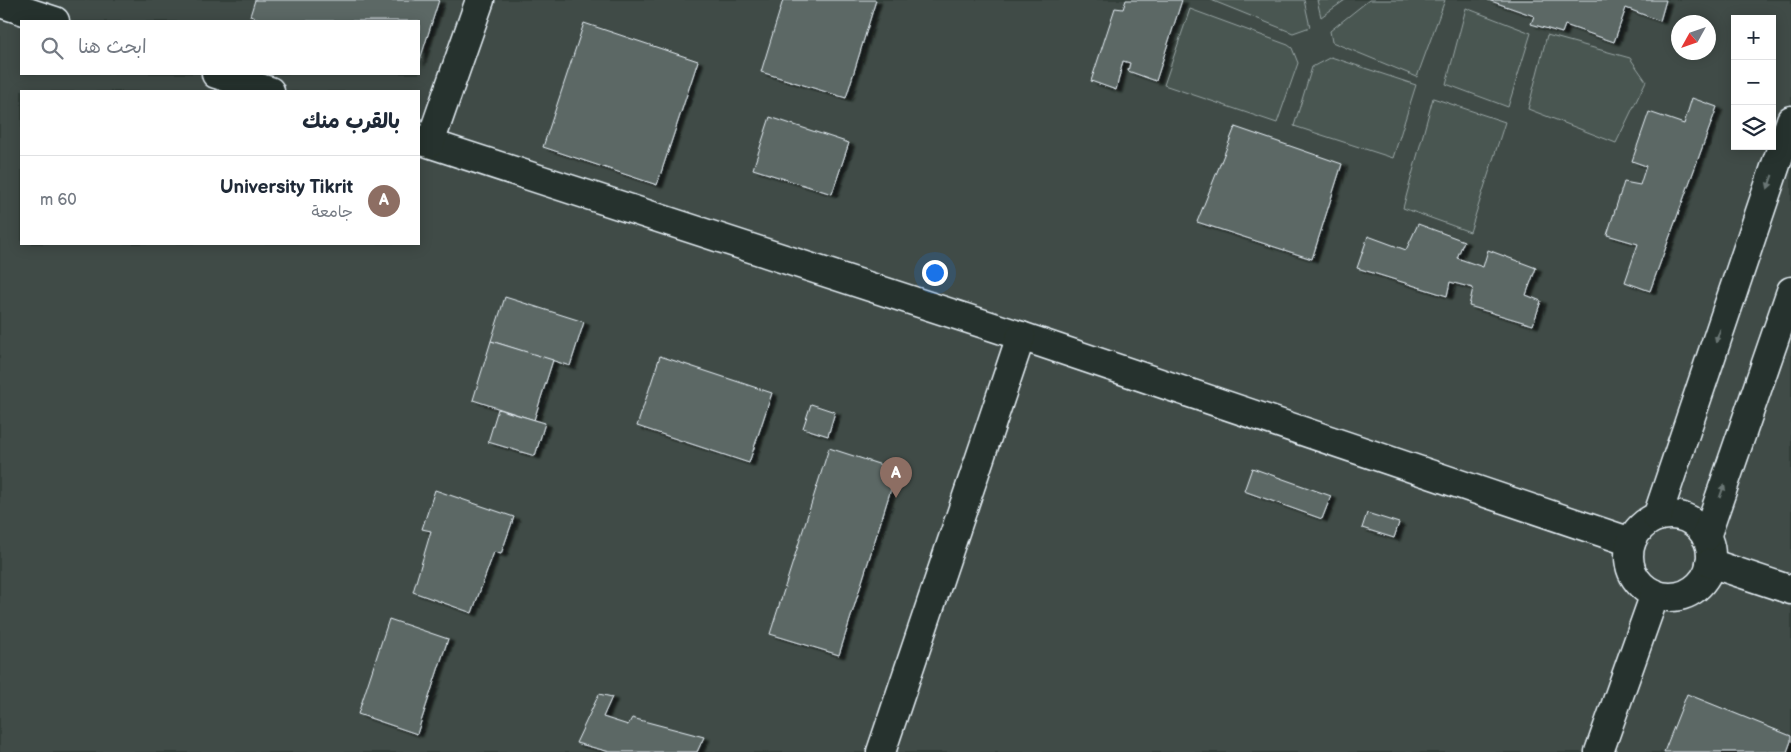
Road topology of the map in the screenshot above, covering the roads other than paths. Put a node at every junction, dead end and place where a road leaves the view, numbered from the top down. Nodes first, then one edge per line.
1 (480, 0) edge
2 (0, 3) edge
3 (52, 20) edge
4 (219, 75) edge
5 (267, 90) edge
6 (1791, 120) edge
7 (424, 142) edge
8 (1791, 291) edge
9 (1021, 336) junction
10 (1657, 517) junction
11 (1706, 536) junction
12 (1631, 542) junction
13 (1710, 563) junction
14 (1791, 590) edge
15 (1654, 594) junction
16 (881, 752) edge
17 (1599, 752) edge

1 - 7 street
2 - 3 street
4 - 5 street
6 -> 10 street
7 - 9 street
11 -> 8 street
9 - 12 street
9 - 16 street
10 - 11 street
10 - 12 street
11 - 13 street
12 - 15 street
13 - 14 street
13 - 15 street
15 - 17 street

